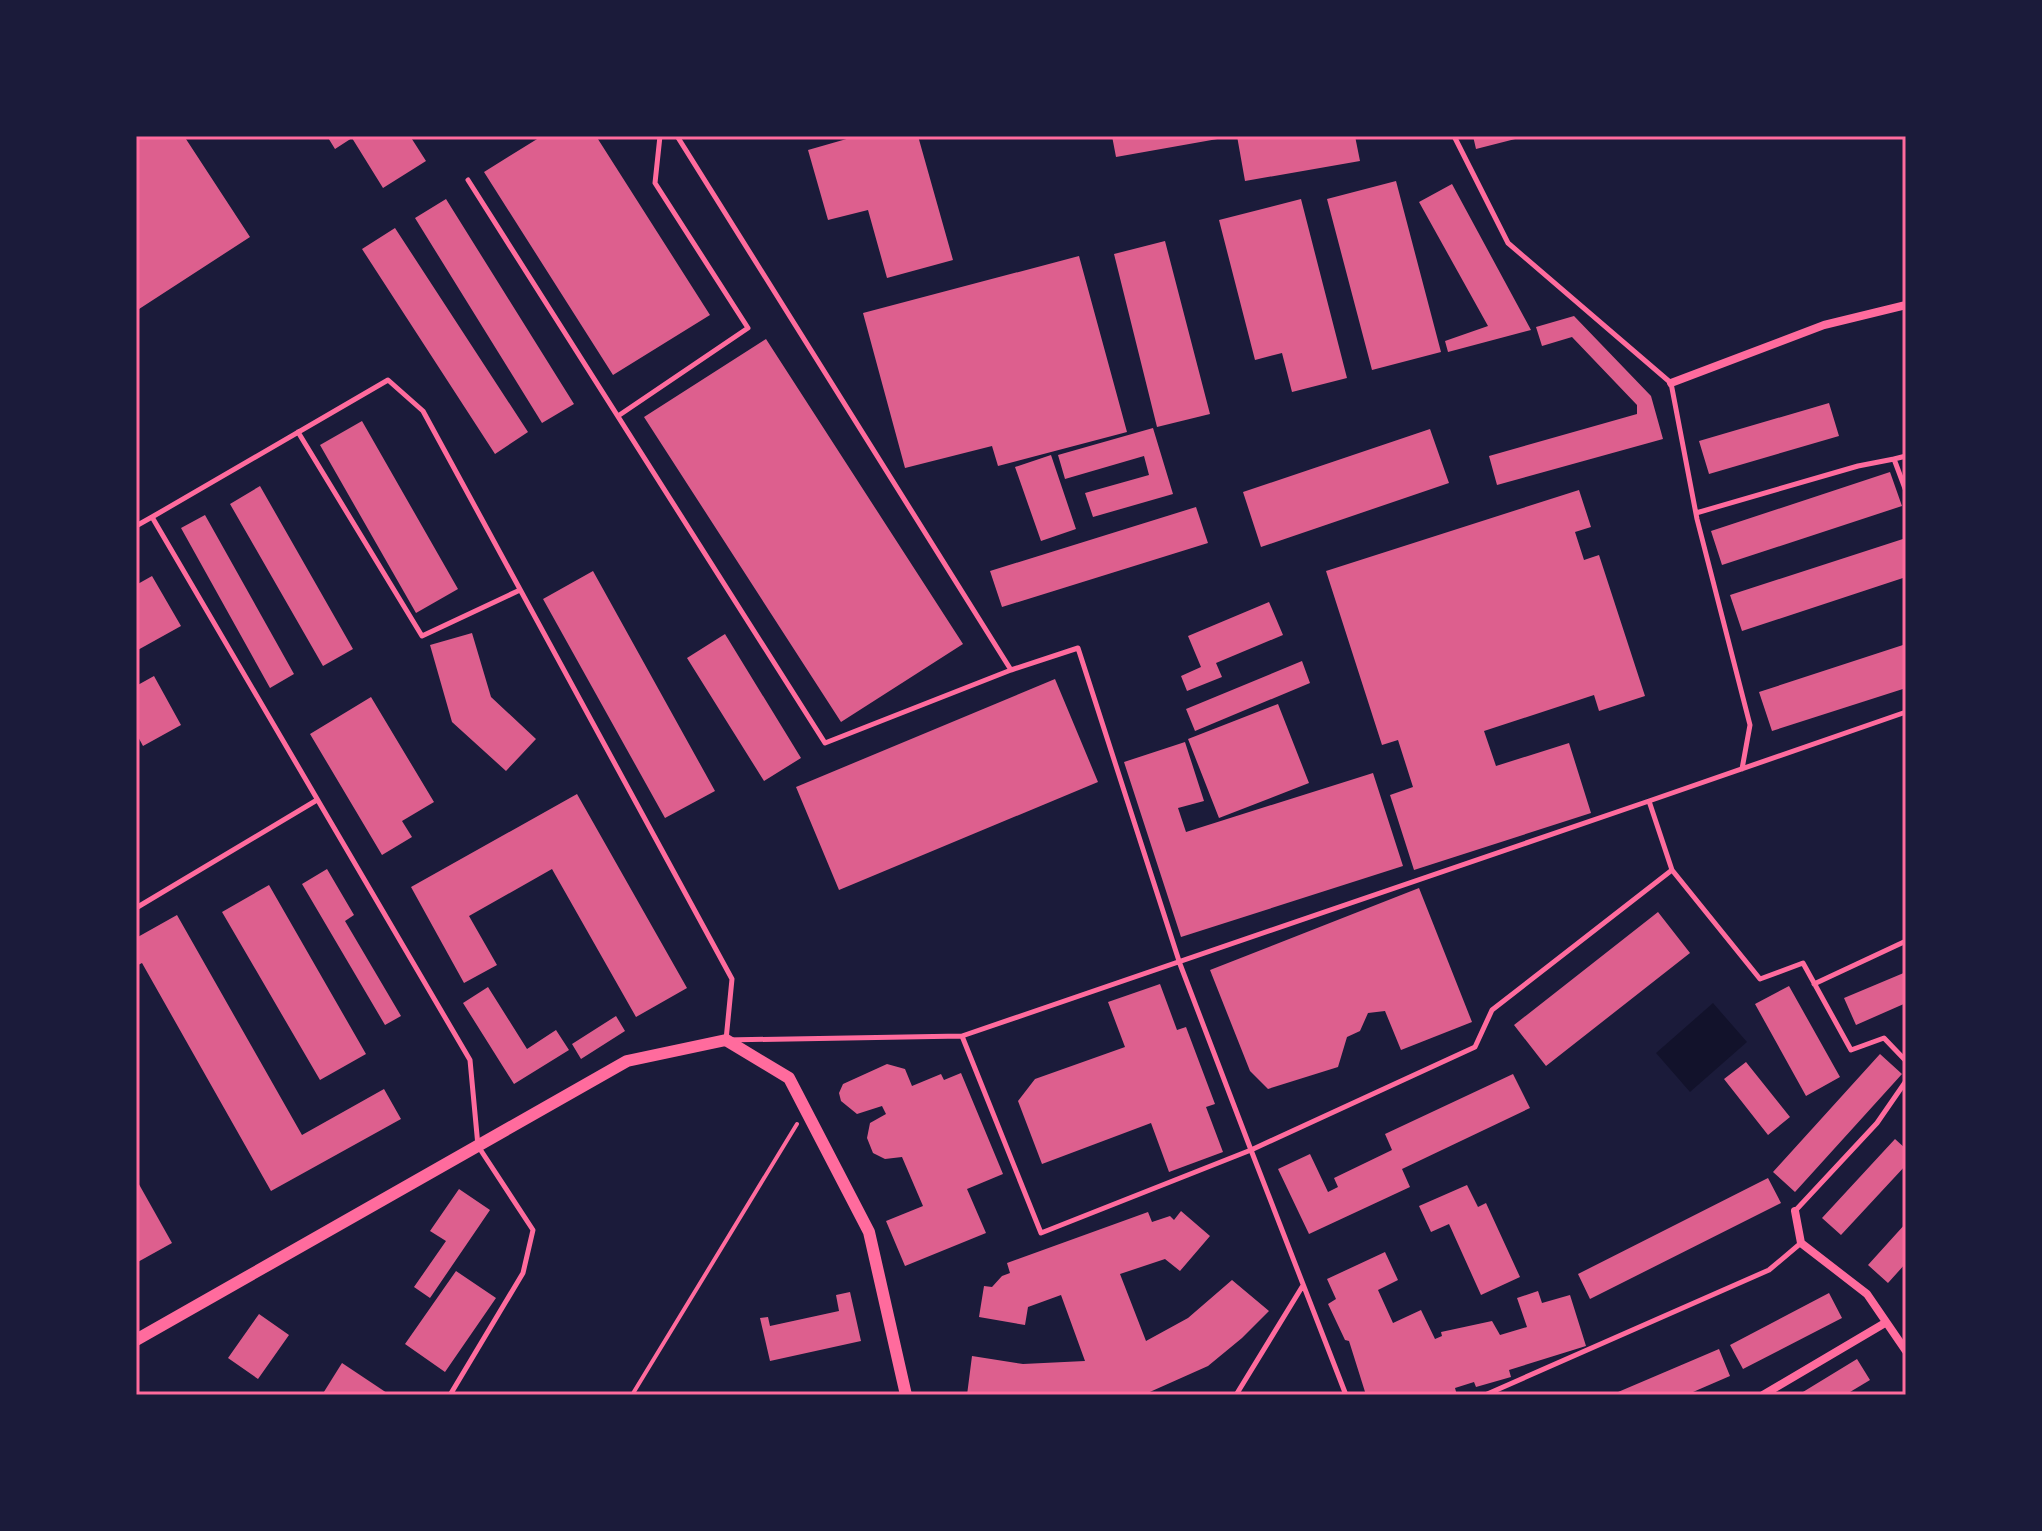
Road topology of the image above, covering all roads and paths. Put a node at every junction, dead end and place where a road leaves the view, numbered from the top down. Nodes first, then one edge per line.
1 (660, 136) edge
2 (677, 136) edge
3 (1454, 136) edge
4 (468, 180) dead end
5 (1906, 305) edge
6 (1671, 383) junction
7 (618, 416) junction
8 (298, 432) junction
9 (1906, 456) edge
10 (1894, 459) junction
11 (1906, 491) edge
12 (1696, 513) junction
13 (152, 517) junction
14 (136, 526) edge
15 (520, 590) junction
16 (1011, 670) junction
17 (1906, 712) edge
18 (1742, 769) junction
19 (317, 799) junction
20 (1649, 801) junction
21 (1672, 870) junction
22 (136, 908) edge
23 (1906, 941) edge
24 (1180, 964) junction
25 (1814, 984) junction
26 (962, 1036) junction
27 (726, 1040) junction
28 (1906, 1061) edge
29 (1906, 1081) edge
30 (806, 1109) junction
31 (478, 1146) junction
32 (1251, 1150) junction
33 (1795, 1211) joint
34 (1801, 1243) junction
35 (1303, 1286) junction
36 (1885, 1323) junction
37 (136, 1340) edge
38 (1906, 1351) edge
39 (1780, 1391) edge
40 (450, 1395) edge
41 (632, 1395) edge
42 (906, 1395) edge
43 (1236, 1395) edge
44 (1346, 1395) edge
45 (1485, 1395) edge
46 (1763, 1395) edge

1 - 7 lane
2 - 16 lane
3 - 6 lane
4 - 7 lane
5 - 6 street
6 - 12 lane
7 - 16 lane
8 - 13 lane
8 - 15 lane
8 - 15 lane
9 - 10 lane
10 - 11 lane
10 - 12 lane
12 - 18 lane
13 - 14 lane
13 - 19 lane
15 - 27 lane
16 - 24 lane
17 - 18 lane
18 - 20 lane
19 - 22 lane
19 - 31 lane
20 - 21 lane
20 - 24 lane
21 - 25 lane
21 - 32 lane
23 - 25 lane
24 - 26 lane
24 - 32 lane
25 - 28 lane
26 - 27 lane
26 - 32 lane
27 - 30 street
27 - 31 street
29 - 33 lane
30 - 41 path
30 - 42 street
31 - 37 street
31 - 40 lane
32 - 35 lane
33 - 34 street
34 - 36 street
34 - 45 lane
35 - 43 lane
35 - 44 lane
36 - 38 street
36 - 39 street
39 - 46 street

